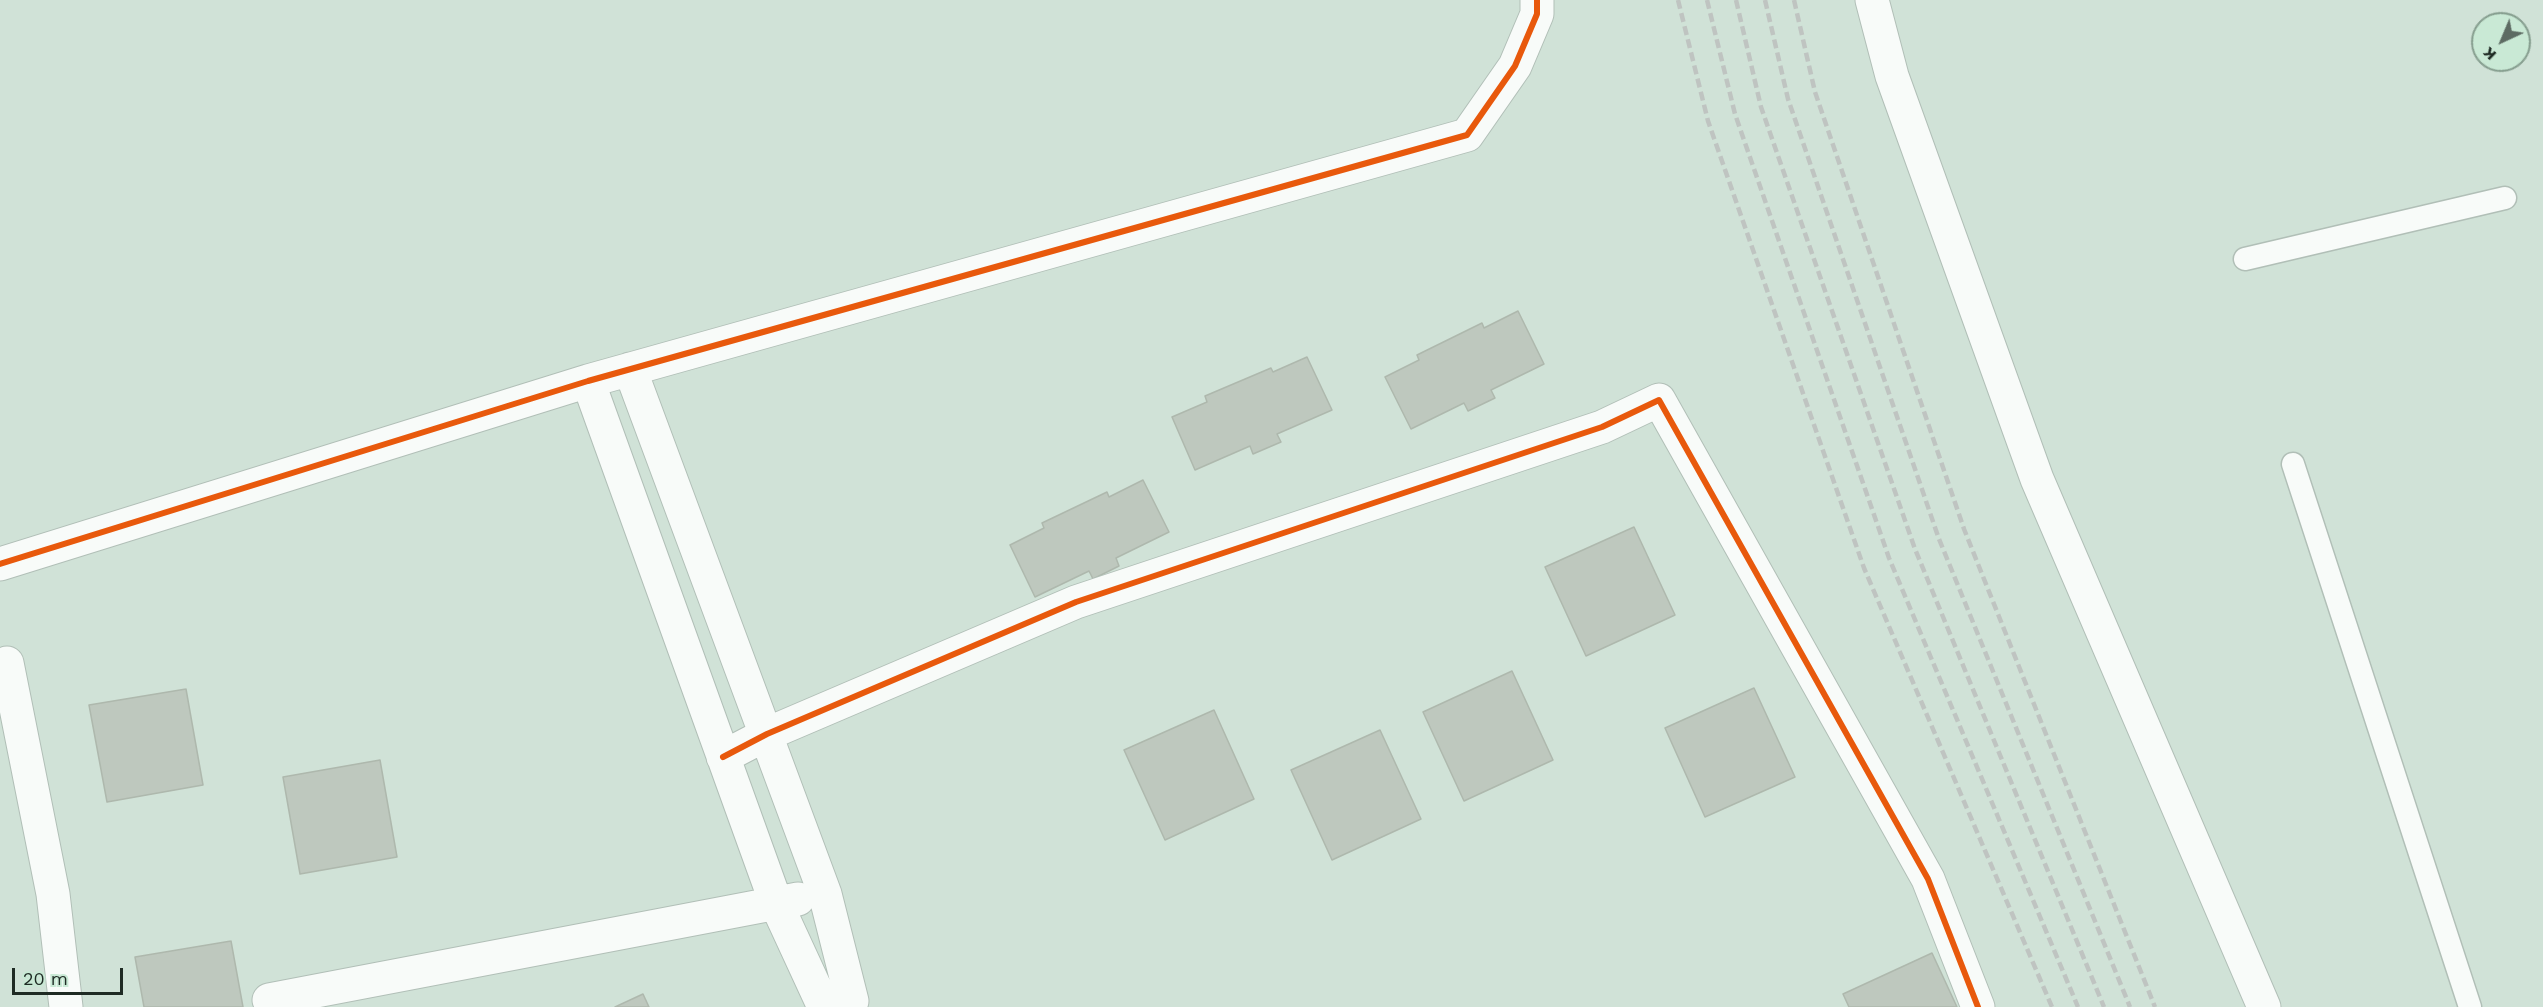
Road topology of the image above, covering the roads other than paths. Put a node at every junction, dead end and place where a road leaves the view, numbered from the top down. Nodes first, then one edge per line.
1 (1537, 0) edge
2 (1872, 0) edge
3 (2505, 198) dead end
4 (2245, 259) dead end
5 (630, 369) junction
6 (588, 381) junction
7 (2293, 464) dead end
8 (0, 564) edge
9 (8, 663) dead end
10 (767, 734) junction
11 (723, 757) junction
12 (825, 894) junction
13 (776, 903) junction
14 (269, 1000) dead end
15 (66, 1007) edge
16 (824, 1007) edge
17 (850, 1007) edge
18 (1978, 1007) edge
19 (2264, 1007) edge
20 (2470, 1007) edge

1 - 5 street
2 - 19 street
3 - 4 lane
5 - 6 street
5 - 10 street
6 - 8 street
6 - 11 street
7 - 20 lane
9 - 15 street
10 - 11 street
10 - 12 street
10 - 18 street
11 - 13 street
12 - 13 street
12 - 17 street
13 - 14 street
13 - 16 street

